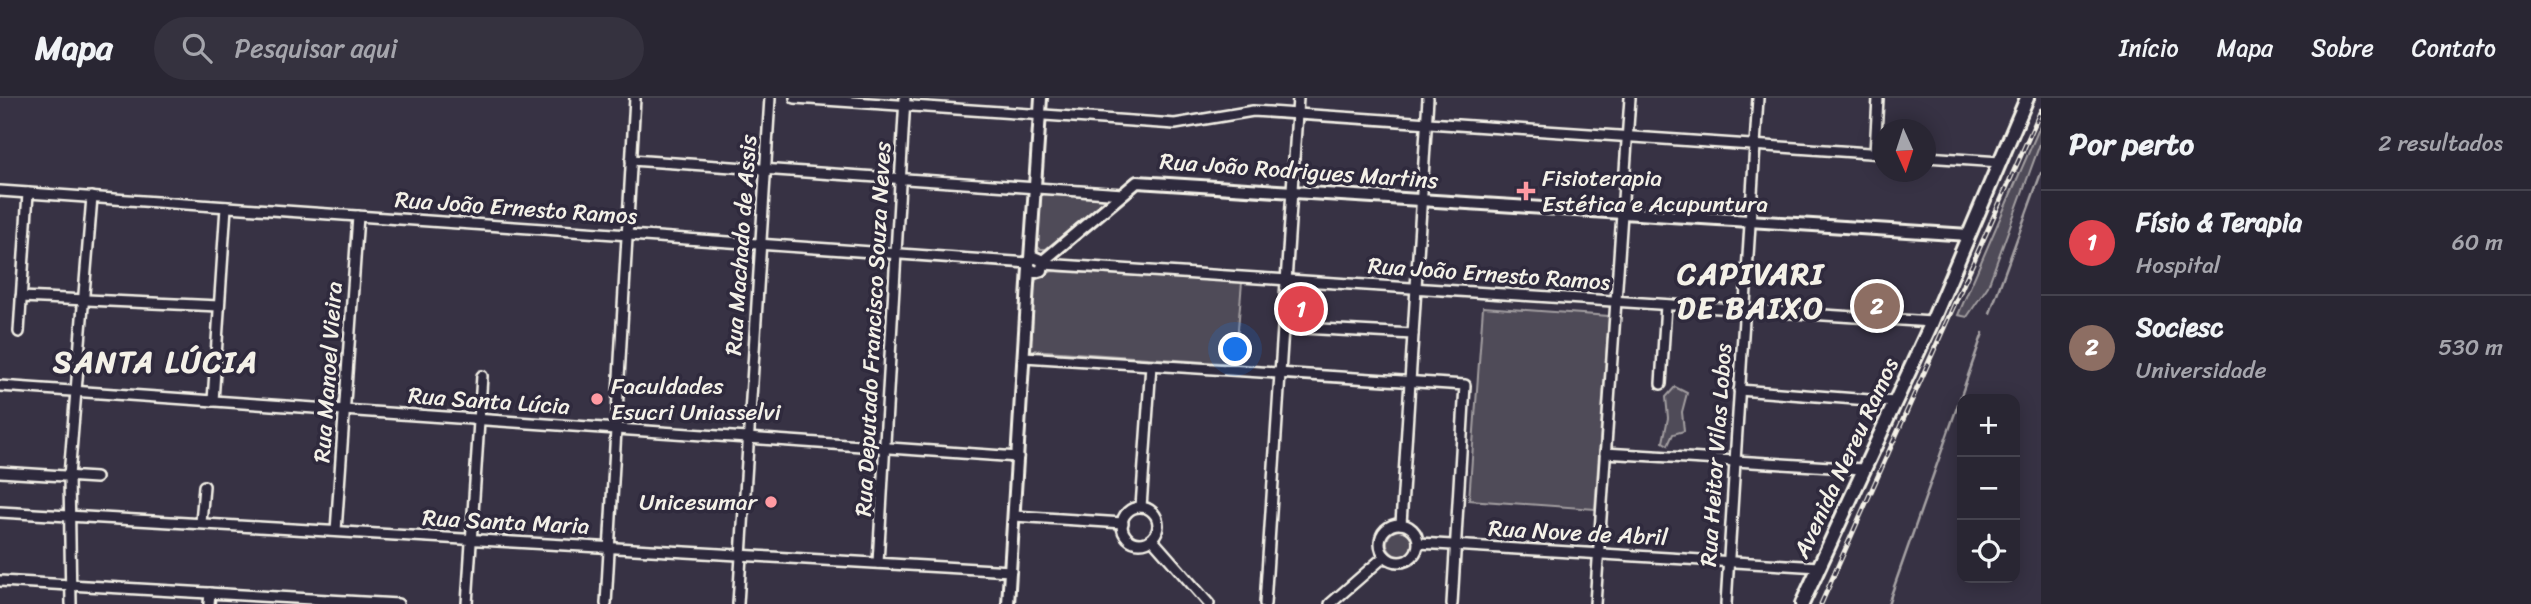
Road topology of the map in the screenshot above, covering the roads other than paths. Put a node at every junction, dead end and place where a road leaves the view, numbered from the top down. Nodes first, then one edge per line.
1 (635, 98) edge
2 (770, 98) edge
3 (795, 98) edge
4 (1041, 98) edge
5 (1297, 98) edge
6 (1428, 98) edge
7 (1630, 98) edge
8 (1758, 98) edge
9 (1878, 98) edge
10 (2027, 98) edge
11 (905, 102) edge
12 (1297, 114) junction
13 (1040, 115) junction
14 (1878, 119) edge
15 (1427, 123) junction
16 (1627, 136) junction
17 (1755, 145) junction
18 (1873, 153) edge
19 (1936, 158) edge
20 (631, 160) junction
21 (2000, 162) junction
22 (765, 169) junction
23 (901, 179) junction
24 (1035, 188) junction
25 (0, 191) edge
26 (1292, 192) junction
27 (28, 193) junction
28 (1123, 194) junction
29 (93, 197) junction
30 (1422, 200) junction
31 (226, 207) junction
32 (1622, 213) junction
33 (358, 216) junction
34 (1750, 221) junction
35 (625, 234) junction
36 (1969, 235) junction
37 (761, 244) junction
38 (896, 254) junction
39 (1036, 265) junction
40 (1286, 280) junction
41 (1416, 289) junction
42 (21, 296) junction
43 (84, 300) junction
44 (1616, 302) junction
45 (1666, 305) junction
46 (219, 306) junction
47 (1744, 310) junction
48 (1932, 322) junction
49 (1283, 327) junction
50 (19, 332) dead end
51 (1413, 334) junction
52 (1024, 357) junction
53 (1151, 365) junction
54 (1280, 373) junction
55 (482, 376) dead end
56 (1410, 382) junction
57 (1661, 384) dead end
58 (0, 386) edge
59 (1739, 390) junction
60 (76, 391) junction
61 (212, 401) junction
62 (1895, 401) junction
63 (345, 410) junction
64 (479, 419) junction
65 (617, 429) junction
66 (748, 438) junction
67 (885, 448) junction
68 (1605, 453) junction
69 (1018, 457) junction
70 (1735, 461) junction
71 (1863, 469) junction
72 (0, 472) edge
73 (69, 477) junction
74 (96, 478) dead end
75 (204, 486) dead end
76 (1141, 507) junction
77 (0, 512) edge
78 (68, 516) junction
79 (1014, 516) junction
80 (201, 523) junction
81 (1123, 523) junction
82 (1401, 524) junction
83 (336, 531) junction
84 (472, 539) junction
85 (1152, 539) junction
86 (1419, 543) junction
87 (1455, 545) junction
88 (609, 547) junction
89 (1599, 554) junction
90 (741, 555) junction
91 (1385, 556) junction
92 (1728, 561) junction
93 (878, 563) junction
94 (1819, 567) junction
95 (1011, 571) junction
96 (0, 581) edge
97 (70, 585) junction
98 (210, 593) junction
99 (71, 604) edge
100 (209, 604) edge
101 (398, 604) edge
102 (467, 604) edge
103 (606, 604) edge
104 (738, 604) edge
105 (1009, 604) edge
106 (1209, 604) edge
107 (1265, 604) edge
108 (1330, 604) edge
109 (1452, 604) edge
110 (1595, 604) edge
111 (1726, 604) edge
112 (1802, 604) edge

1 - 20 street
2 - 22 street, Rua Machado de Assis
3 - 11 street
4 - 13 street
5 - 12 street
6 - 15 street
7 - 16 street
8 - 17 street, Rua Heitor Vilas Lobos
9 - 14 street
10 - 21 main road, Avenida Nereu Ramos
11 - 13 street
11 - 23 street, Rua Deputado Francisco Souza Neves
12 - 13 street
12 - 15 street
12 - 26 street
13 - 24 street
15 - 16 street
15 - 30 street
16 - 17 street
16 - 32 street
17 - 18 street
17 - 34 street, Rua Heitor Vilas Lobos
19 - 21 street
20 - 22 street, Rua João Rodrigues Martins
20 - 35 street
21 - 36 main road, Avenida Nereu Ramos
22 - 23 street, Rua João Rodrigues Martins
22 - 37 street, Rua Machado de Assis
23 - 24 street, Rua João Rodrigues Martins
23 - 38 street, Rua Deputado Francisco Souza Neves
24 - 28 street, Rua João Rodrigues Martins
24 - 39 street
25 - 27 street, Rua João Ernesto Ramos
26 - 28 street, Rua João Rodrigues Martins
26 - 30 street, Rua João Rodrigues Martins
26 - 40 street
27 - 29 street, Rua João Ernesto Ramos
27 - 42 street
28 - 39 street
29 - 31 street, Rua João Ernesto Ramos
29 - 43 street
30 - 32 street, Rua João Rodrigues Martins
30 - 41 street
31 - 33 street, Rua João Ernesto Ramos
31 - 46 street
32 - 34 street, Rua João Rodrigues Martins
32 - 44 street
33 - 35 street, Rua João Ernesto Ramos
33 - 63 street, Rua Manoel Vieira
34 - 36 street, Rua João Rodrigues Martins
34 - 47 street, Rua Heitor Vilas Lobos
35 - 37 street, Rua João Ernesto Ramos
35 - 65 street
36 - 48 main road, Avenida Nereu Ramos
37 - 38 street, Rua João Ernesto Ramos
37 - 66 street, Rua Machado de Assis
38 - 39 street, Rua João Ernesto Ramos
38 - 67 street, Rua Deputado Francisco Souza Neves
39 - 40 street, Rua João Ernesto Ramos
39 - 52 street
40 - 41 street, Rua João Ernesto Ramos
40 - 49 street
41 - 44 street, Rua João Ernesto Ramos
41 - 51 street
42 - 43 street
42 - 50 street
43 - 46 street
43 - 60 street
44 - 45 street, Rua João Ernesto Ramos
44 - 68 street
45 - 47 street, Rua João Ernesto Ramos
45 - 57 street
46 - 61 street
47 - 48 street, Rua João Ernesto Ramos
47 - 59 street, Rua Heitor Vilas Lobos
48 - 62 main road, Avenida Nereu Ramos
49 - 51 street
49 - 54 street
51 - 56 street
52 - 53 street
52 - 69 street
53 - 54 street
53 - 76 street
54 - 56 street
54 - 107 street
55 - 64 street
56 - 82 street
56 - 87 street
58 - 60 street, Rua Santa Lúcia
59 - 62 street
59 - 70 street, Rua Heitor Vilas Lobos
60 - 61 street, Rua Santa Lúcia
60 - 73 street
61 - 63 street, Rua Santa Lúcia
62 - 71 main road, Avenida Nereu Ramos
63 - 64 street, Rua Santa Lúcia
63 - 83 street, Rua Manoel Vieira
64 - 65 street, Rua Santa Lúcia
64 - 84 street
65 - 66 street, Rua Santa Lúcia
65 - 88 street
66 - 67 street, Rua Santa Lúcia
66 - 90 street, Rua Machado de Assis
67 - 69 street, Rua Santa Lúcia
67 - 93 street, Rua Deputado Francisco Souza Neves
68 - 70 street
68 - 89 street
69 - 79 street
70 - 71 street
70 - 92 street, Rua Heitor Vilas Lobos
71 - 94 main road, Avenida Nereu Ramos
72 - 73 street
73 - 74 street
73 - 78 street
75 - 80 street
76 - 81 street
76 - 85 street
77 - 78 street, Rua Santa Maria
78 - 80 street, Rua Santa Maria
78 - 97 street
79 - 81 street
79 - 95 street
80 - 83 street, Rua Santa Maria
81 - 85 street
82 - 86 street
82 - 91 street
83 - 84 street, Rua Santa Maria
84 - 88 street, Rua Santa Maria
84 - 102 street
85 - 106 street
86 - 87 street, Rua Nove de Abril
86 - 91 street
87 - 89 street, Rua Nove de Abril
87 - 109 street
88 - 90 street, Rua Santa Maria
88 - 103 street
89 - 92 street, Rua Nove de Abril
89 - 110 street
90 - 93 street, Rua Santa Maria
90 - 104 street, Rua Machado de Assis
91 - 108 street
92 - 94 street, Rua Nove de Abril
92 - 111 street, Rua Heitor Vilas Lobos
93 - 95 street, Rua Santa Maria
94 - 112 main road, Avenida Nereu Ramos
95 - 105 street
96 - 97 street
97 - 98 street
97 - 99 street
98 - 100 street
98 - 101 street

